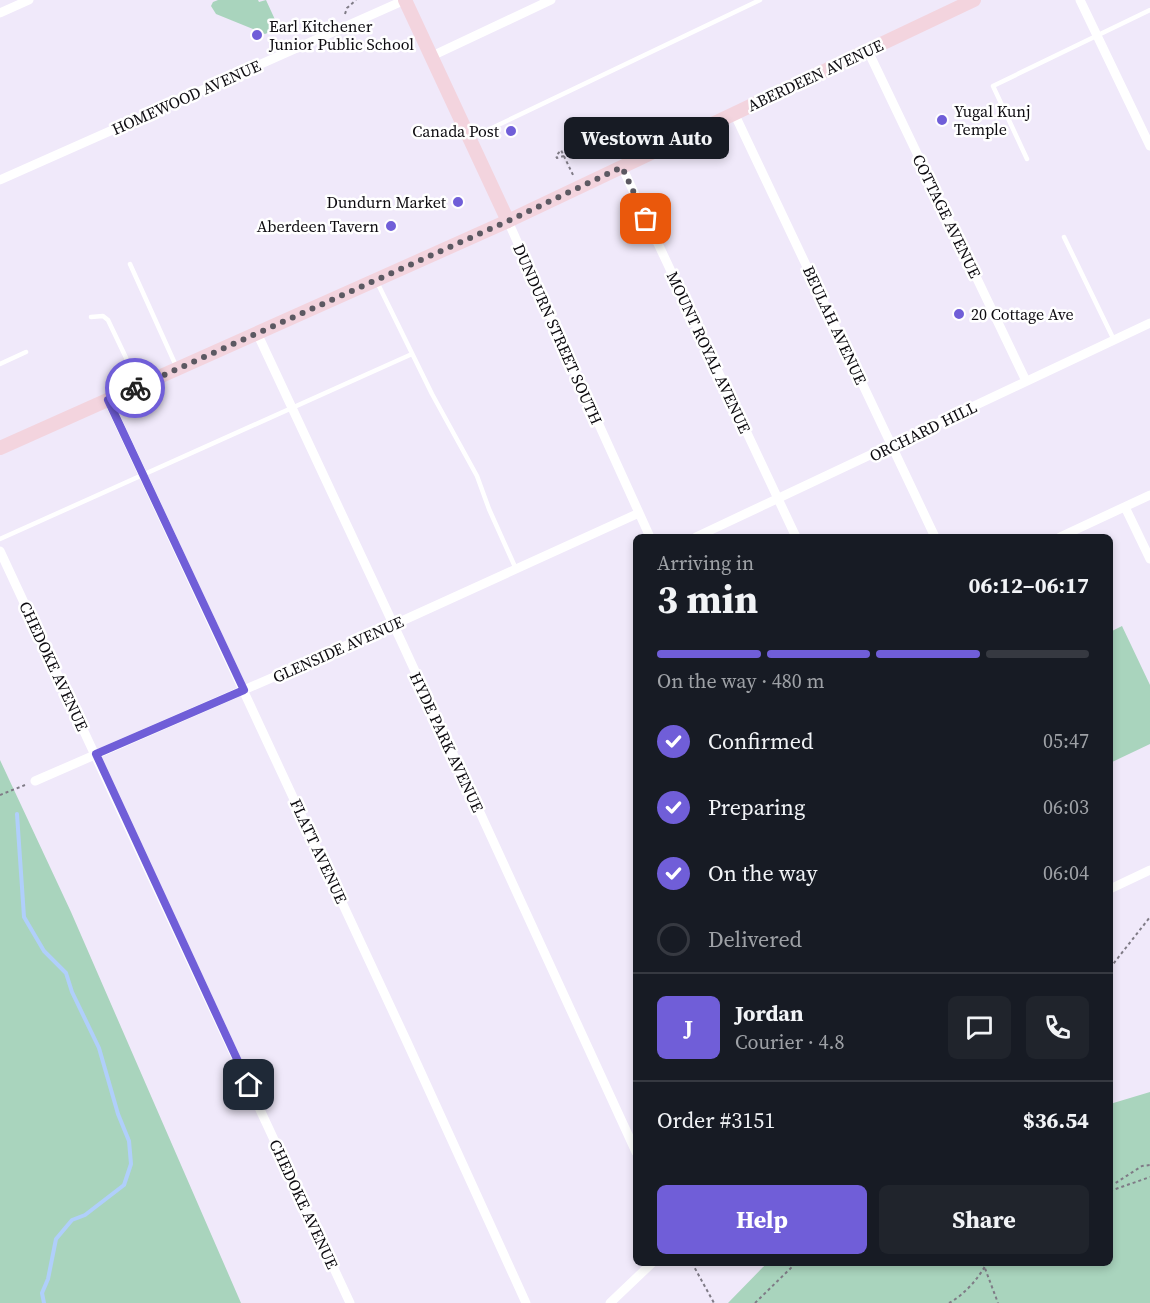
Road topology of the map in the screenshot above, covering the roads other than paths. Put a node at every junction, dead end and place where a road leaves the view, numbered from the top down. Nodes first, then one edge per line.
1 (29, 0) edge
2 (405, 0) edge
3 (551, 0) edge
4 (760, 0) edge
5 (975, 0) edge
6 (1080, 0) edge
7 (1150, 10) edge
8 (0, 13) edge
9 (1097, 36) junction
10 (868, 51) junction
11 (432, 56) junction
12 (734, 113) junction
13 (471, 138) junction
14 (1150, 146) edge
15 (1027, 159) dead end
16 (622, 167) junction
17 (0, 180) edge
18 (508, 221) junction
19 (1064, 237) dead end
20 (130, 264) dead end
21 (376, 279) junction
22 (91, 317) dead end
23 (1150, 323) edge
24 (256, 333) junction
25 (1114, 340) junction
26 (26, 352) dead end
27 (412, 354) junction
28 (0, 364) edge
29 (177, 368) junction
30 (1026, 381) junction
31 (139, 386) junction
32 (108, 400) junction
33 (292, 409) junction
34 (892, 446) junction
35 (0, 448) edge
36 (143, 474) junction
37 (1150, 495) edge
38 (777, 499) junction
39 (1125, 507) junction
40 (639, 513) junction
41 (649, 534) edge
42 (702, 534) edge
43 (794, 534) edge
44 (934, 534) edge
45 (1066, 534) edge
46 (0, 539) edge
47 (0, 551) edge
48 (1150, 559) edge
49 (516, 569) junction
50 (393, 625) junction
51 (244, 690) junction
52 (96, 754) junction
53 (35, 781) road end
54 (1150, 870) edge
55 (1113, 888) edge
56 (633, 1145) edge
57 (649, 1266) edge
58 (350, 1303) edge
59 (526, 1303) edge
60 (609, 1303) edge

1 - 8 street
2 - 11 main road, DUNDURN STREET SOUTH
2 - 17 street, HOMEWOOD AVENUE
3 - 11 street
4 - 13 lane
5 - 10 main road, ABERDEEN AVENUE
6 - 9 street
7 - 9 lane
9 - 14 street
9 - 15 lane
10 - 12 main road, ABERDEEN AVENUE
10 - 30 street, COTTAGE AVENUE
11 - 13 main road, DUNDURN STREET SOUTH
12 - 16 main road, ABERDEEN AVENUE
12 - 34 street, BEULAH AVENUE
13 - 18 main road, DUNDURN STREET SOUTH
16 - 18 main road, ABERDEEN AVENUE
16 - 38 street, MOUNT ROYAL AVENUE
18 - 21 main road, ABERDEEN AVENUE
18 - 40 street, DUNDURN STREET SOUTH
19 - 25 lane
20 - 29 lane
21 - 24 main road, ABERDEEN AVENUE
21 - 27 lane
22 - 31 lane
23 - 25 street, ORCHARD HILL
24 - 29 main road, ABERDEEN AVENUE
24 - 33 street, HYDE PARK AVENUE
25 - 30 street, ORCHARD HILL
26 - 28 lane
27 - 33 lane
27 - 49 lane
29 - 31 main road, ABERDEEN AVENUE
30 - 34 street, ORCHARD HILL
31 - 32 main road, ABERDEEN AVENUE
32 - 35 main road, ABERDEEN AVENUE
32 - 36 street, FLATT AVENUE
33 - 36 lane
33 - 50 street, HYDE PARK AVENUE
34 - 38 street, ORCHARD HILL
34 - 44 street, BEULAH AVENUE
36 - 46 lane
36 - 51 street, FLATT AVENUE
37 - 39 street
38 - 42 street, ORCHARD HILL
38 - 43 street, MOUNT ROYAL AVENUE
39 - 45 street
39 - 48 street
40 - 41 street, DUNDURN STREET SOUTH
40 - 49 street, GLENSIDE AVENUE
47 - 52 street, CHEDOKE AVENUE
49 - 50 street, GLENSIDE AVENUE
50 - 51 street, GLENSIDE AVENUE
50 - 56 street, HYDE PARK AVENUE
51 - 52 street, GLENSIDE AVENUE
51 - 59 street, FLATT AVENUE
52 - 53 street, GLENSIDE AVENUE
52 - 58 street, CHEDOKE AVENUE
54 - 55 street
57 - 60 street

